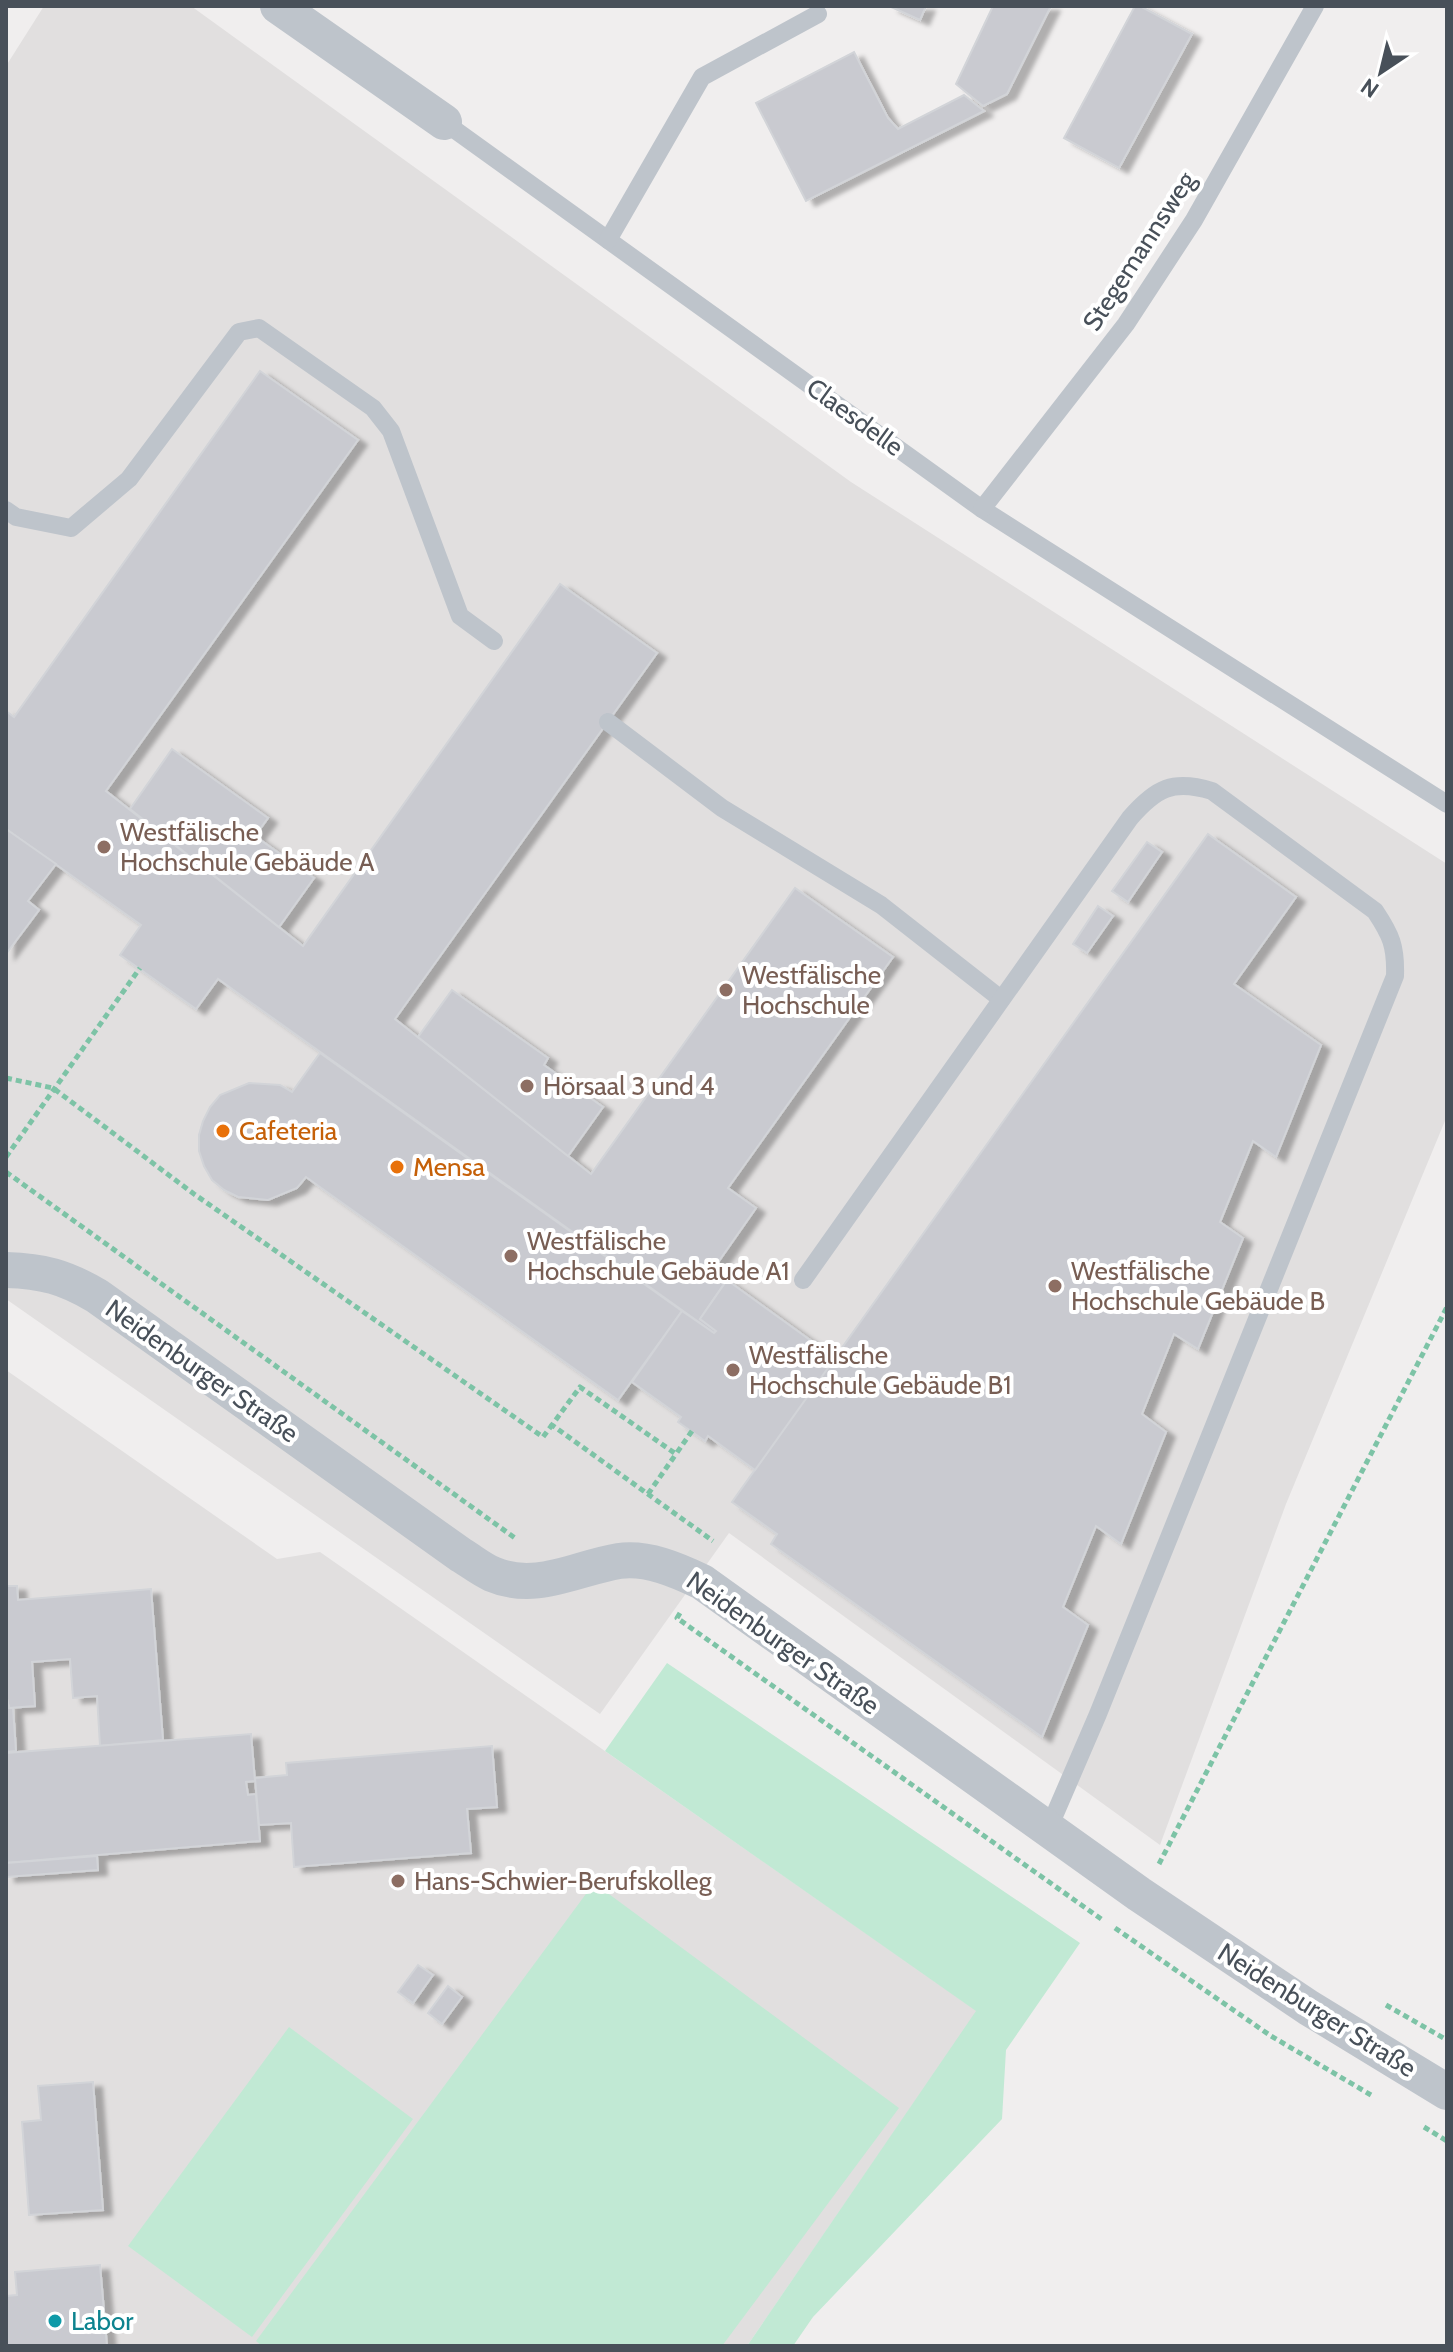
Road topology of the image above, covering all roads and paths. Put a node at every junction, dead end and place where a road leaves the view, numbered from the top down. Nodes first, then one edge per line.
1 (278, 6) edge
2 (1315, 6) edge
3 (818, 14) dead end
4 (444, 122) joint
5 (608, 240) junction
6 (982, 509) junction
7 (6, 510) edge
8 (494, 641) dead end
9 (608, 722) dead end
10 (1447, 804) edge
11 (140, 968) dead end
12 (1001, 999) junction
13 (6, 1078) edge
14 (53, 1088) junction
15 (6, 1157) edge
16 (6, 1172) edge
17 (6, 1270) edge
18 (803, 1280) dead end
19 (1447, 1307) edge
20 (552, 1425) junction
21 (692, 1431) dead end
22 (676, 1454) junction
23 (648, 1494) junction
24 (724, 1550) dead end
25 (567, 1575) junction
26 (677, 1618) dead end
27 (1048, 1830) junction
28 (1139, 1894) junction
29 (1115, 1929) dead end
30 (1447, 2092) edge

1 - 4 street, Claesdelle
2 - 6 lane, Stegemannsweg
3 - 5 lane
4 - 5 lane, Claesdelle
5 - 6 lane, Claesdelle
6 - 10 lane, Claesdelle
7 - 8 lane
9 - 12 lane
11 - 14 path
12 - 18 lane
12 - 27 lane
13 - 14 path
14 - 15 path
14 - 20 path
16 - 25 path
17 - 25 street, Neidenburger Straße
19 - 28 path
20 - 22 path
20 - 23 path
21 - 22 path
22 - 23 path
23 - 24 path
25 - 27 street, Neidenburger Straße
26 - 29 path
27 - 28 street, Neidenburger Straße
28 - 30 street, Neidenburger Straße

